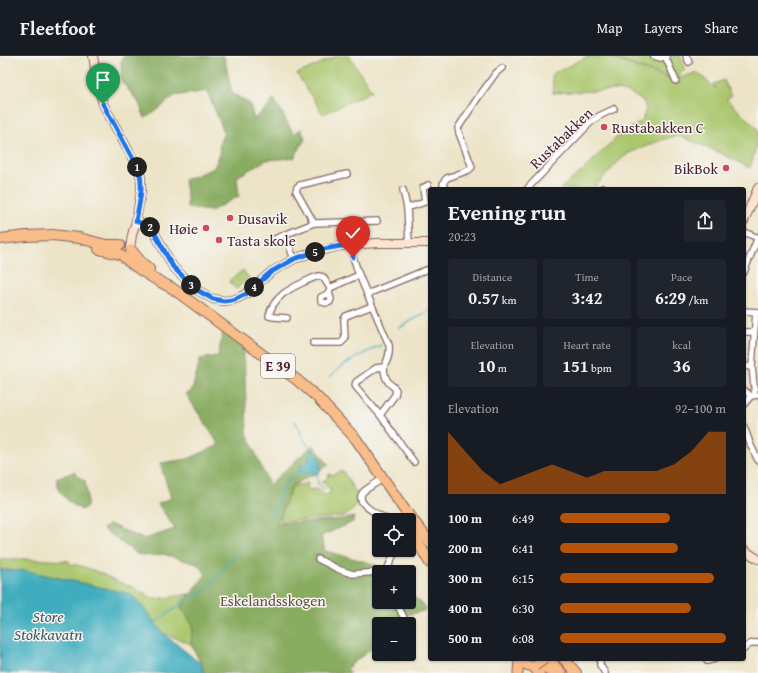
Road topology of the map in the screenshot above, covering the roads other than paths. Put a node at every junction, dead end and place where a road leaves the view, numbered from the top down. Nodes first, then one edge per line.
1 (93, 56) edge
2 (654, 56) edge
3 (666, 56) edge
4 (686, 56) edge
5 (689, 62) dead end
6 (502, 68) dead end
7 (676, 81) dead end
8 (614, 109) dead end
9 (347, 174) dead end
10 (428, 185) dead end
11 (444, 187) edge
12 (529, 187) edge
13 (758, 188) edge
14 (403, 190) dead end
15 (407, 208) junction
16 (747, 210) edge
17 (136, 221) junction
18 (377, 221) dead end
19 (314, 222) junction
20 (746, 233) edge
21 (285, 234) junction
22 (758, 238) edge
23 (0, 239) edge
24 (272, 240) dead end
25 (0, 242) edge
26 (409, 243) junction
27 (428, 243) edge
28 (354, 246) junction
29 (124, 249) junction
30 (294, 259) junction
31 (746, 267) edge
32 (426, 270) dead end
33 (359, 275) junction
34 (367, 294) junction
35 (372, 306) junction
36 (746, 311) edge
37 (757, 312) edge
38 (287, 318) dead end
39 (746, 332) edge
40 (754, 332) junction
41 (313, 343) dead end
42 (746, 366) edge
43 (384, 367) junction
44 (752, 367) junction
45 (755, 395) edge
46 (746, 402) edge
47 (380, 415) junction
48 (349, 432) junction
49 (746, 432) edge
50 (758, 460) edge
51 (414, 462) dead end
52 (379, 481) junction
53 (401, 505) junction
54 (377, 513) edge
55 (401, 513) edge
56 (428, 532) edge
57 (416, 533) edge
58 (416, 539) edge
59 (428, 540) edge
60 (428, 548) edge
61 (746, 551) edge
62 (318, 559) dead end
63 (758, 559) edge
64 (428, 560) edge
65 (372, 573) edge
66 (758, 643) edge
67 (746, 646) edge
68 (519, 661) edge
69 (521, 661) edge
70 (544, 661) edge
71 (549, 661) edge
72 (566, 661) edge
73 (600, 661) edge
74 (534, 667) edge
75 (518, 673) edge
76 (552, 673) edge
77 (561, 673) edge
78 (576, 673) edge
79 (605, 673) edge

1 - 17 street
2 - 3 street
3 - 7 street
4 - 5 street
6 - 11 street
8 - 12 street, Rustabakken
9 - 19 street
10 - 15 street
13 - 16 street
14 - 15 street
15 - 26 street
17 - 29 street
17 - 30 street
18 - 19 street
19 - 21 street
20 - 22 street
21 - 24 street
21 - 30 street
22 - 31 street
23 - 29 highway
25 - 29 highway, E 39
26 - 27 street
26 - 28 street
28 - 30 street
28 - 33 street
29 - 48 highway, E 39
32 - 34 street
33 - 34 street
33 - 38 street
34 - 35 street
35 - 41 street
35 - 43 street
36 - 37 street
37 - 40 street
39 - 40 street
40 - 44 street
42 - 44 street
43 - 47 street
43 - 47 street
44 - 45 street
45 - 46 street
47 - 51 street
48 - 52 highway, E 39
48 - 53 highway, E 39
49 - 50 street
52 - 54 street
52 - 55 highway, E 39
53 - 56 highway, E 39
53 - 59 highway, E 39
57 - 60 highway, E 39
58 - 64 highway
61 - 63 street
62 - 65 street
66 - 67 street
68 - 75 main road
69 - 74 main road
70 - 74 main road, bridge
71 - 77 highway
72 - 78 highway
73 - 79 street
74 - 76 highway

